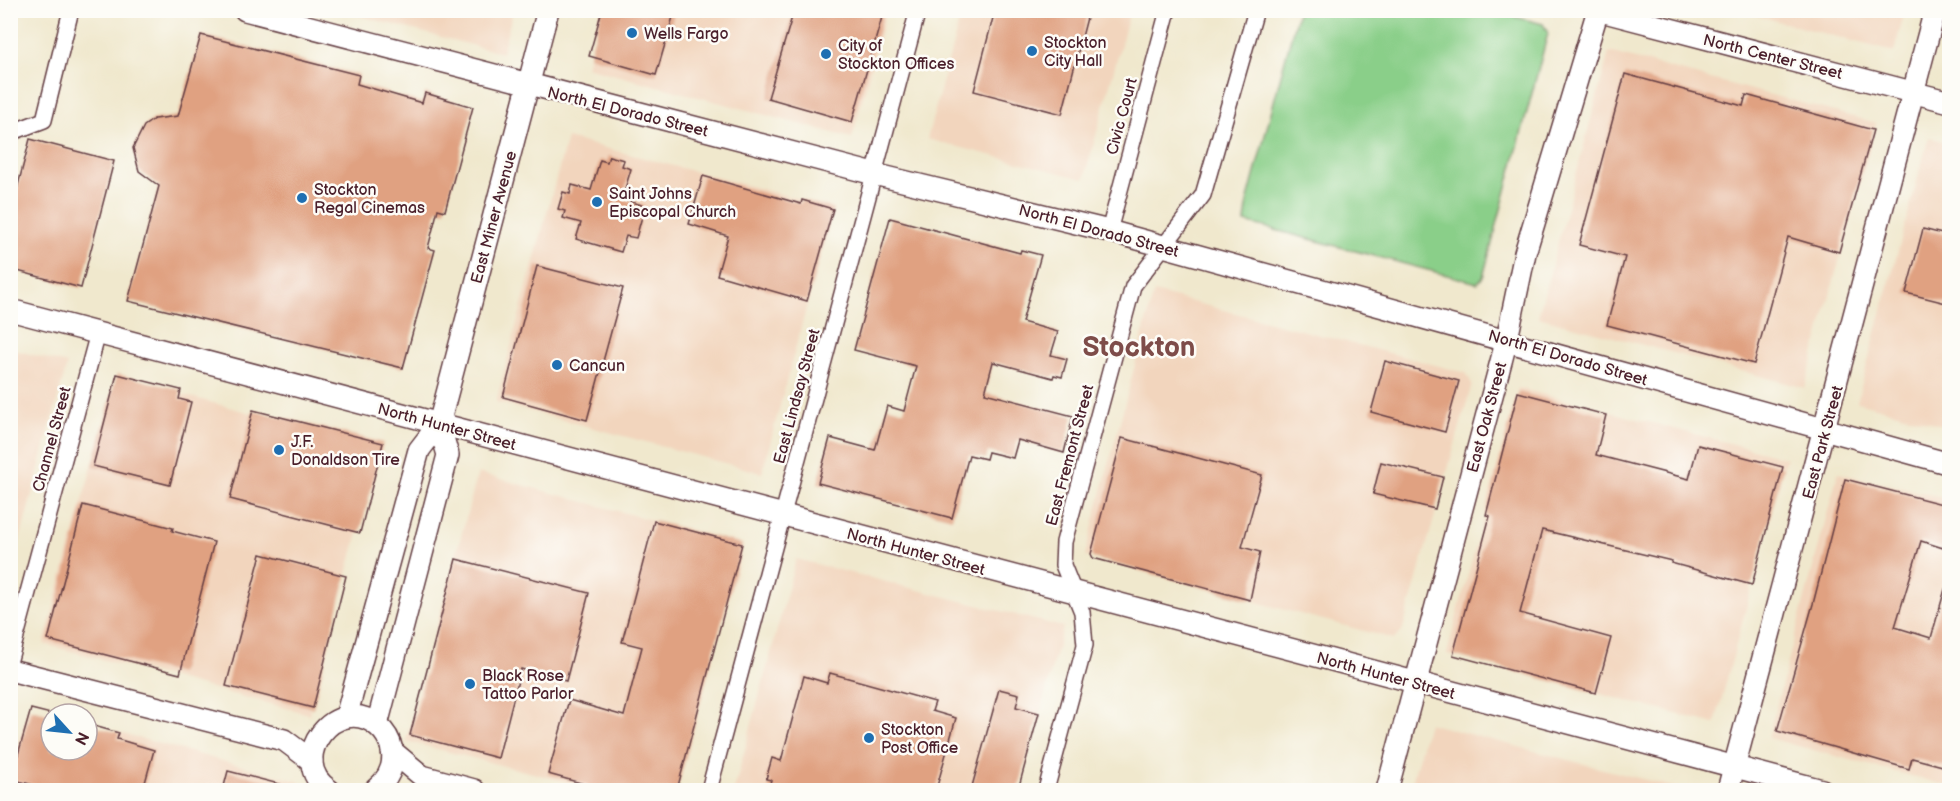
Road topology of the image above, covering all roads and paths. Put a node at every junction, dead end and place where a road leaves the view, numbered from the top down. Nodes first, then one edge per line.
1 (71, 10) edge
2 (245, 10) edge
3 (548, 10) edge
4 (918, 10) edge
5 (1168, 10) edge
6 (1256, 10) edge
7 (1935, 10) edge
8 (1597, 11) edge
9 (528, 85) junction
10 (1914, 92) junction
11 (1950, 102) edge
12 (10, 133) edge
13 (874, 174) junction
14 (1109, 231) junction
15 (1164, 246) junction
16 (10, 310) edge
17 (98, 333) junction
18 (1507, 339) junction
19 (439, 424) junction
20 (1825, 431) junction
21 (1950, 464) edge
22 (783, 516) junction
23 (1076, 592) junction
24 (10, 659) edge
25 (10, 670) edge
26 (1416, 683) junction
27 (346, 717) junction
28 (377, 725) junction
29 (320, 733) junction
30 (285, 740) junction
31 (392, 751) junction
32 (312, 761) junction
33 (1734, 767) junction
34 (422, 776) junction
35 (380, 787) edge
36 (326, 790) edge
37 (474, 790) edge
38 (709, 790) edge
39 (1046, 790) edge
40 (1387, 790) edge
41 (1728, 790) edge
42 (1822, 790) edge

1 - 12 street
2 - 9 street, North El Dorado Street
3 - 9 street, East Miner Avenue
4 - 13 street, East Lindsay Street
5 - 14 street, Civic Court
6 - 15 street, East Fremont Street
7 - 10 street, East Park Street
8 - 10 street, North Center Street
8 - 18 street, East Oak Street
9 - 13 street, North El Dorado Street
9 - 19 street, East Miner Avenue
10 - 11 street, North Center Street
10 - 20 street, East Park Street
13 - 14 street, North El Dorado Street
13 - 22 street, East Lindsay Street
14 - 15 street, North El Dorado Street
15 - 18 street, North El Dorado Street
15 - 23 street, East Fremont Street
16 - 17 street, North Hunter Street
17 - 19 street, North Hunter Street
17 - 24 street, Channel Street
18 - 20 street, North El Dorado Street
18 - 26 street, East Oak Street
19 - 22 street, North Hunter Street
19 - 27 street, East Miner Avenue
19 - 28 street, East Miner Avenue
20 - 21 street, North El Dorado Street
20 - 33 street, East Park Street
22 - 23 street, North Hunter Street
22 - 38 street, East Lindsay Street
23 - 26 street, North Hunter Street
23 - 39 street, East Fremont Street
25 - 30 street
26 - 33 street, North Hunter Street
26 - 40 street, East Oak Street
27 - 28 street
27 - 29 street
28 - 31 street
29 - 30 street
29 - 32 street
30 - 32 street
31 - 34 street
31 - 35 street
32 - 36 street
33 - 41 street, East Park Street
33 - 42 street, North Hunter Street
34 - 35 street
34 - 37 street

